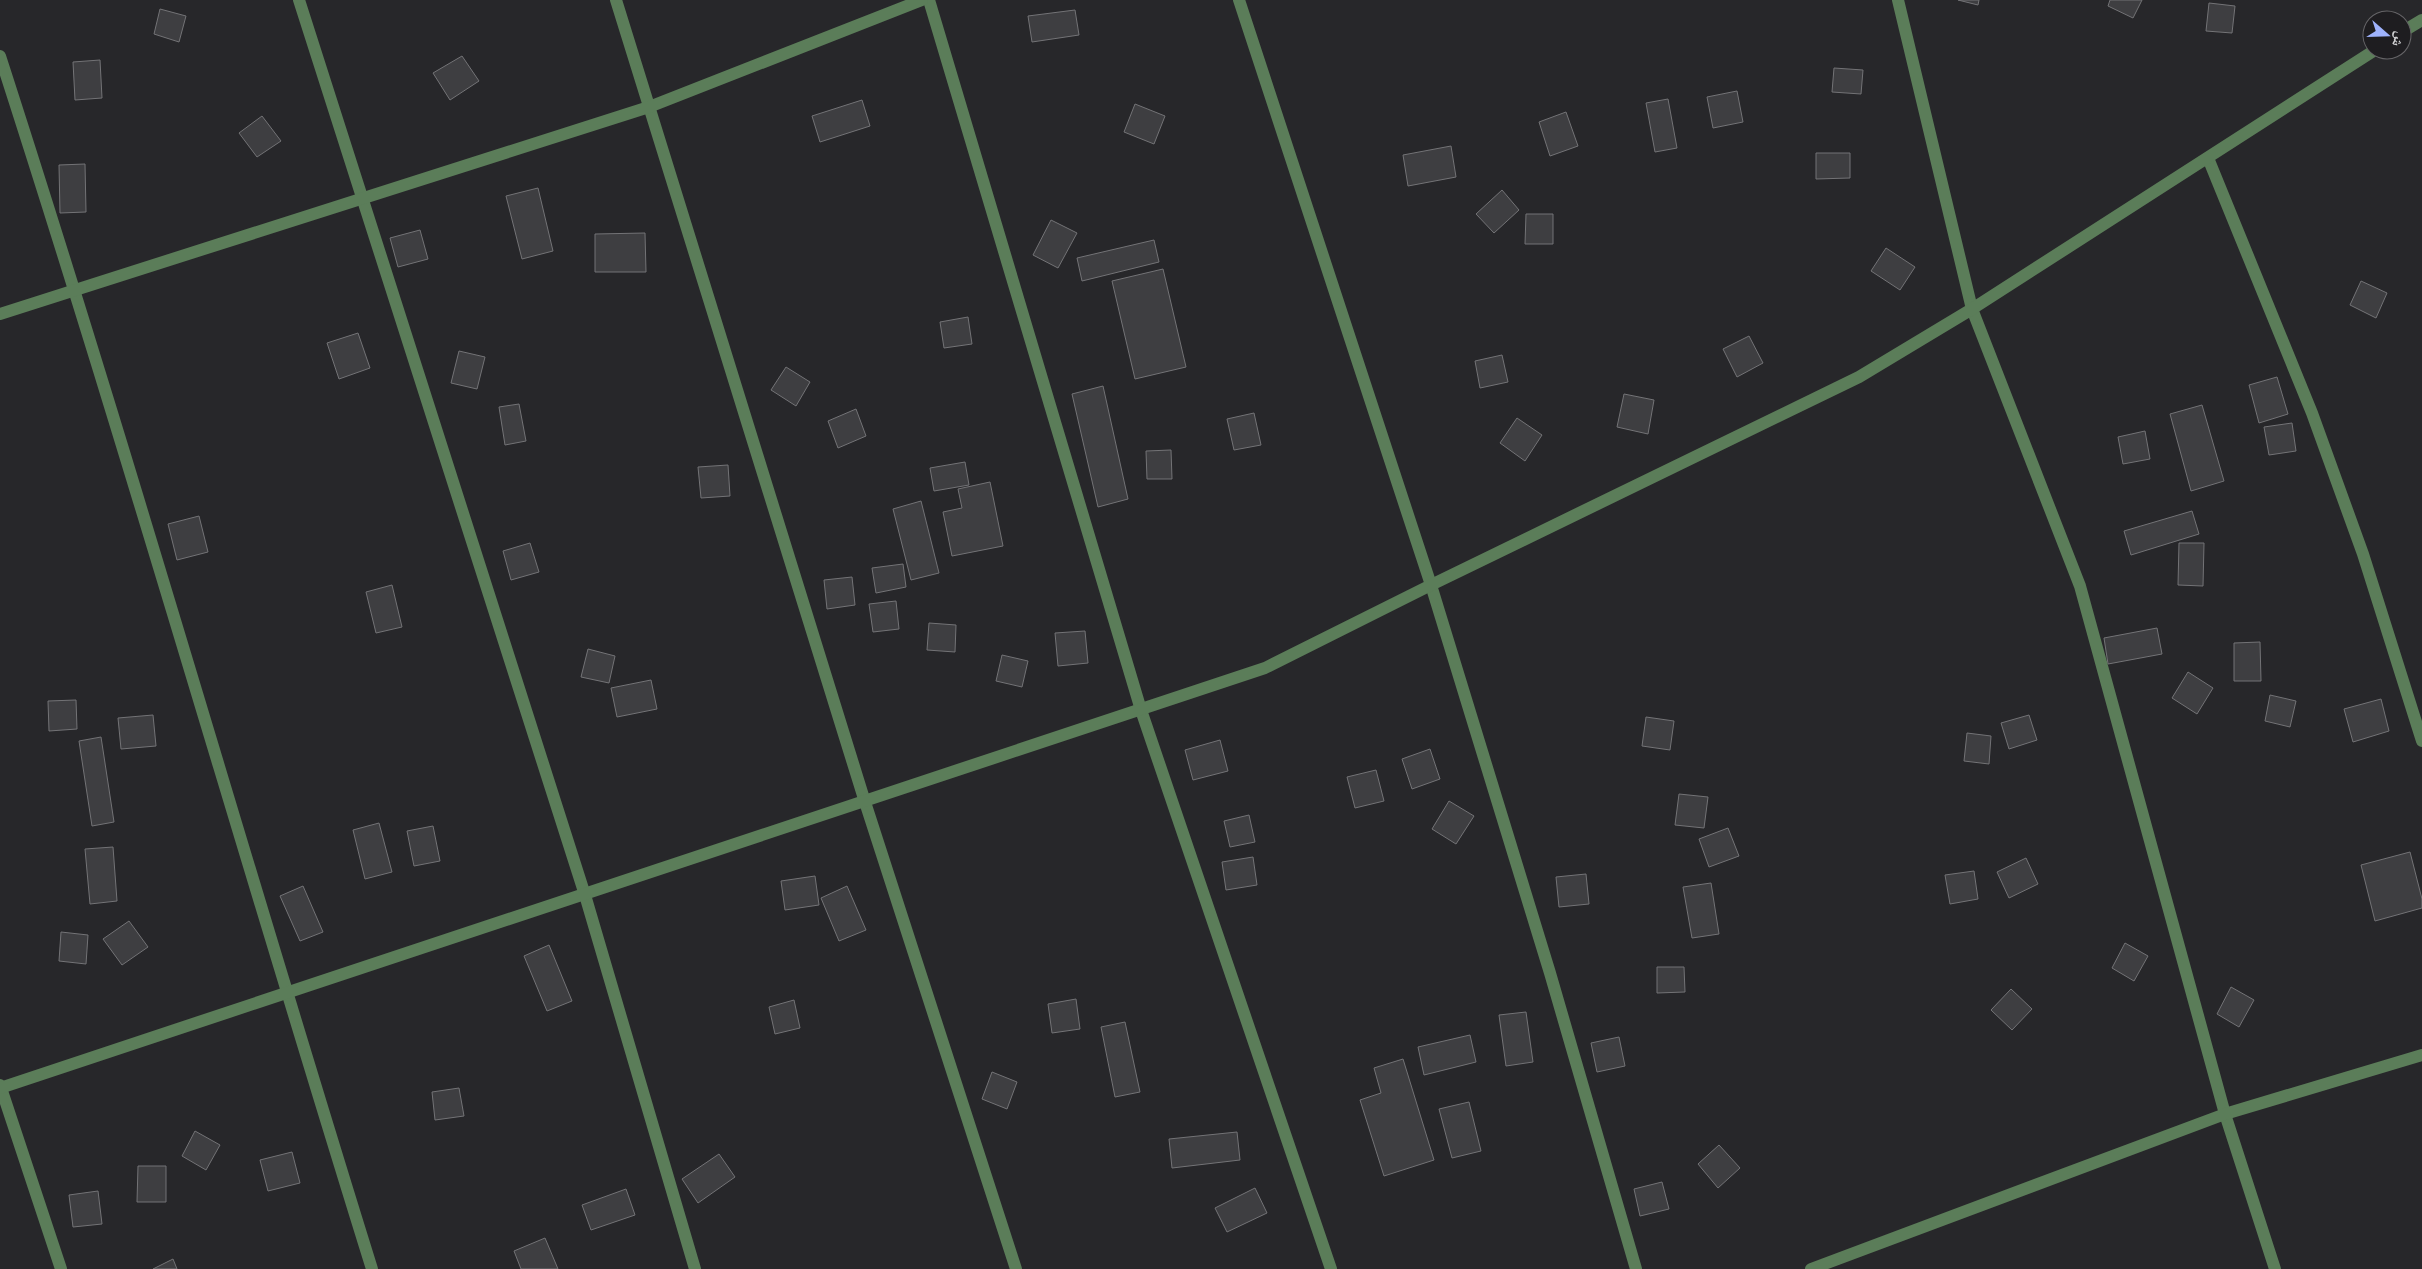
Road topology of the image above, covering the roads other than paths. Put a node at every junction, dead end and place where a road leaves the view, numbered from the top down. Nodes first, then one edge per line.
1 (299, 0) edge
2 (616, 0) edge
3 (922, 0) edge
4 (929, 0) edge
5 (1239, 0) edge
6 (1898, 0) edge
7 (0, 56) edge
8 (2362, 58) edge
9 (649, 107) junction
10 (2208, 158) junction
11 (363, 197) junction
12 (76, 289) junction
13 (1972, 309) junction
14 (0, 314) edge
15 (1431, 585) junction
16 (1141, 710) junction
17 (2422, 741) edge
18 (865, 802) junction
19 (586, 895) junction
20 (286, 995) junction
21 (2422, 1055) edge
22 (0, 1087) edge
23 (2225, 1114) junction
24 (60, 1269) edge
25 (372, 1269) edge
26 (695, 1269) edge
27 (1016, 1269) edge
28 (1330, 1269) edge
29 (1636, 1269) edge
30 (1811, 1269) edge
31 (2275, 1269) edge

1 - 11 street
2 - 9 street
3 - 9 street
4 - 16 street
5 - 15 street
6 - 13 street
7 - 12 street
8 - 10 street
9 - 11 street
9 - 18 street
10 - 13 street
10 - 17 street
11 - 12 street
11 - 19 street
12 - 14 street
12 - 20 street
13 - 15 street
13 - 23 street
15 - 16 street
15 - 29 street
16 - 18 street
16 - 28 street
18 - 19 street
18 - 27 street
19 - 20 street
19 - 26 street
20 - 22 street
20 - 25 street
21 - 23 street
22 - 24 street
23 - 30 street
23 - 31 street

